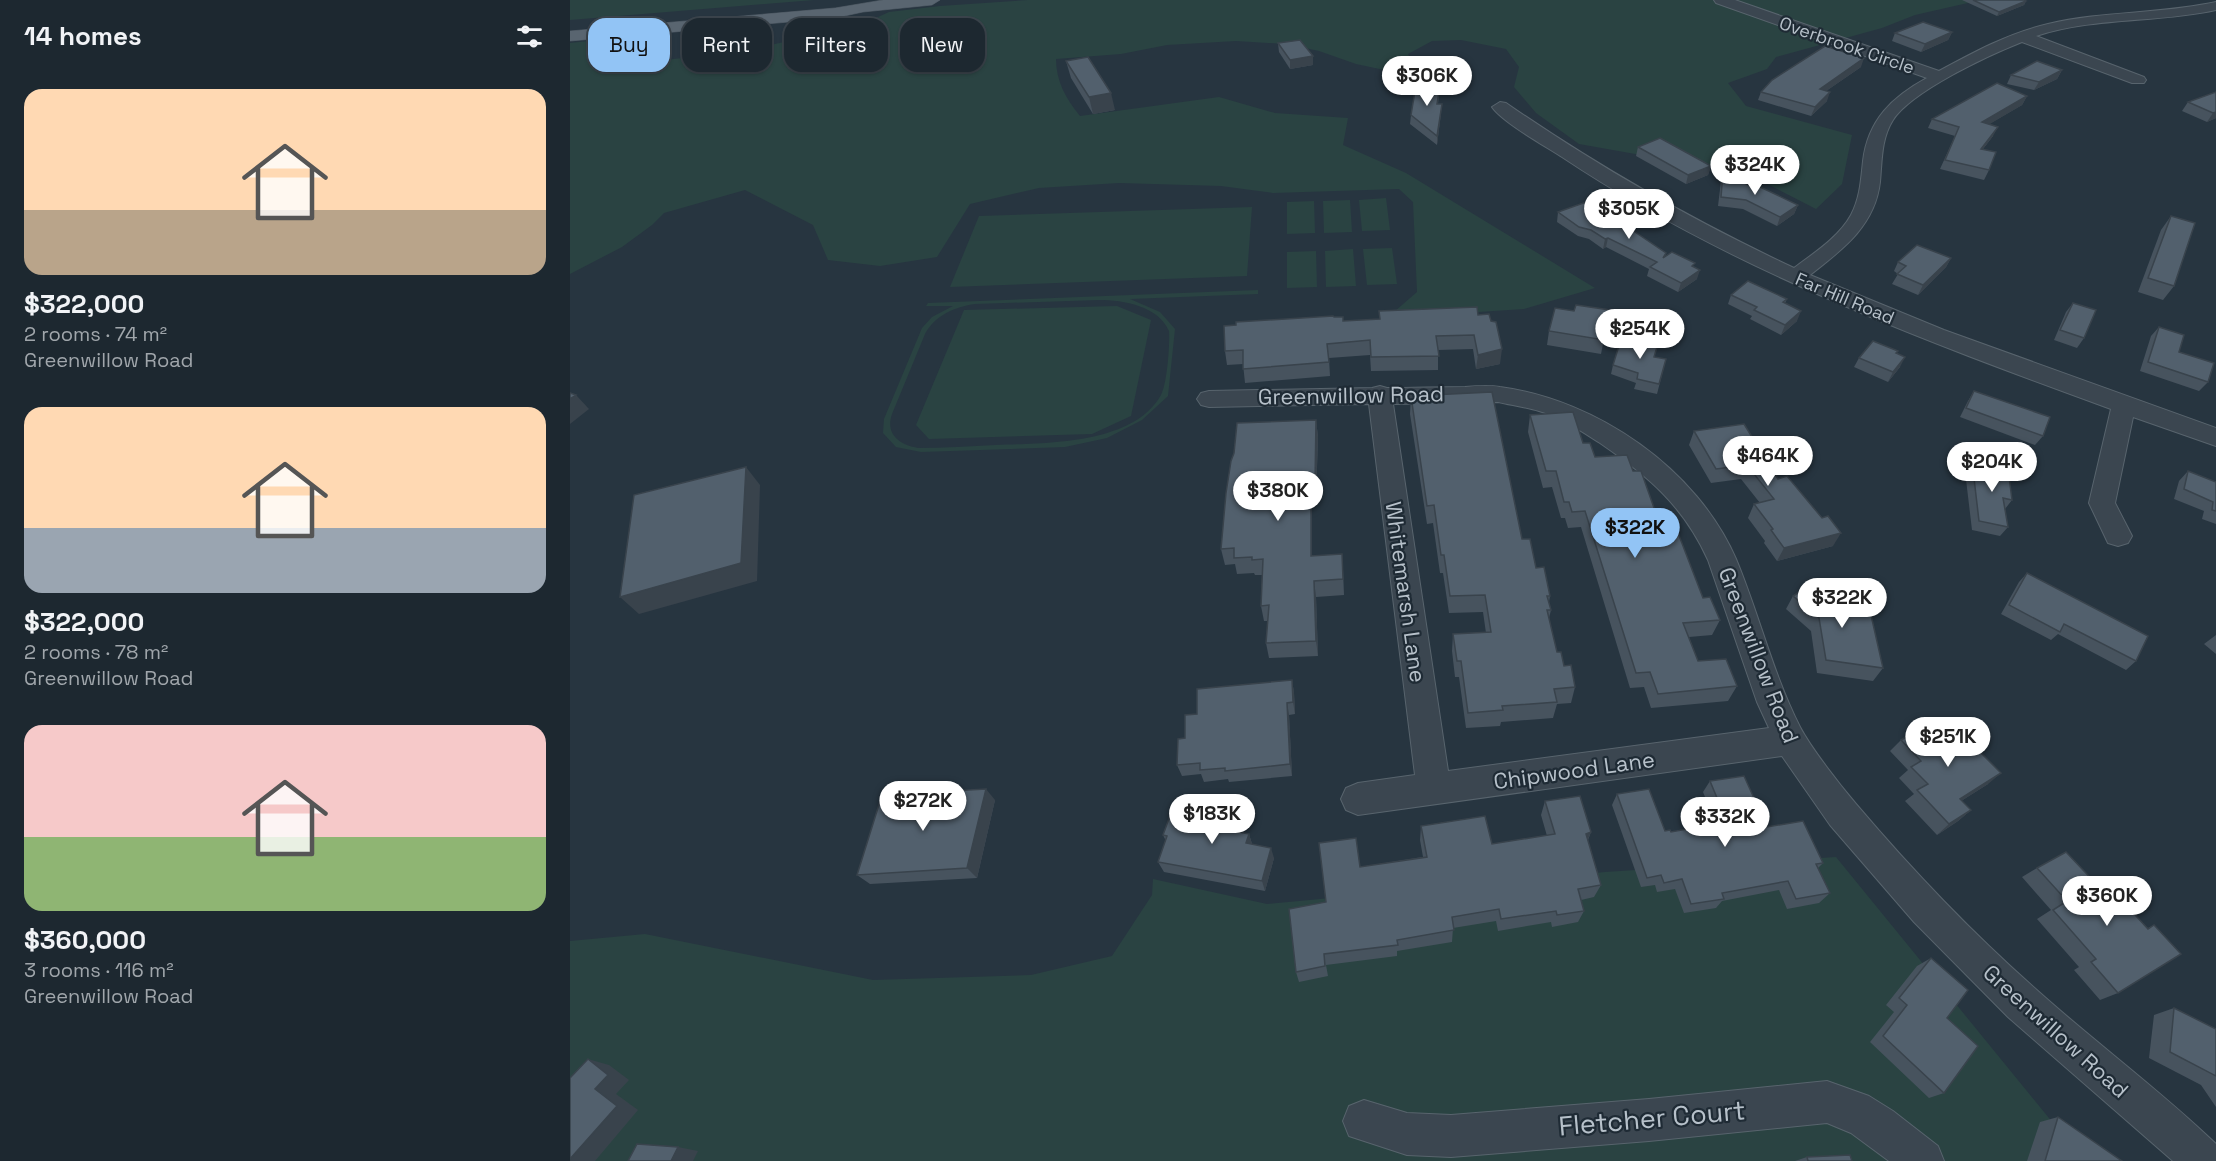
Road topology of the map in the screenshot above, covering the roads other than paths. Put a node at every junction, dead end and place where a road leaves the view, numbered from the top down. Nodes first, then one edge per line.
1 (932, 0) edge
2 (1721, 0) edge
3 (2111, 5) dead end
4 (2216, 6) edge
5 (2134, 19) junction
6 (670, 25) edge
7 (570, 27) edge
8 (588, 27) edge
9 (588, 33) edge
10 (570, 36) edge
11 (2024, 37) junction
12 (1940, 77) junction
13 (2138, 80) dead end
14 (1500, 107) dead end
15 (1795, 277) junction
16 (1380, 394) junction
17 (1209, 399) dead end
18 (2124, 404) junction
19 (2216, 437) edge
20 (2118, 536) dead end
21 (1790, 740) junction
22 (1434, 789) junction
23 (1358, 799) dead end
24 (1364, 1120) dead end
25 (1923, 1161) edge
26 (2203, 1161) edge

1 - 6 main road
2 - 12 street, Overbrook Circle
3 - 5 street
4 - 5 street
5 - 11 street
7 - 8 main road
9 - 10 main road
11 - 12 street
11 - 13 street
12 - 15 street
14 - 15 street, Far Hill Road
15 - 18 street, Far Hill Road
16 - 17 street, Greenwillow Road
16 - 21 street, Greenwillow Road
16 - 22 street, Whitemarsh Lane
18 - 19 street, Far Hill Road
18 - 20 street
21 - 22 street, Chipwood Lane
21 - 26 street, Greenwillow Road
22 - 23 street, Chipwood Lane
24 - 25 street, Fletcher Court

